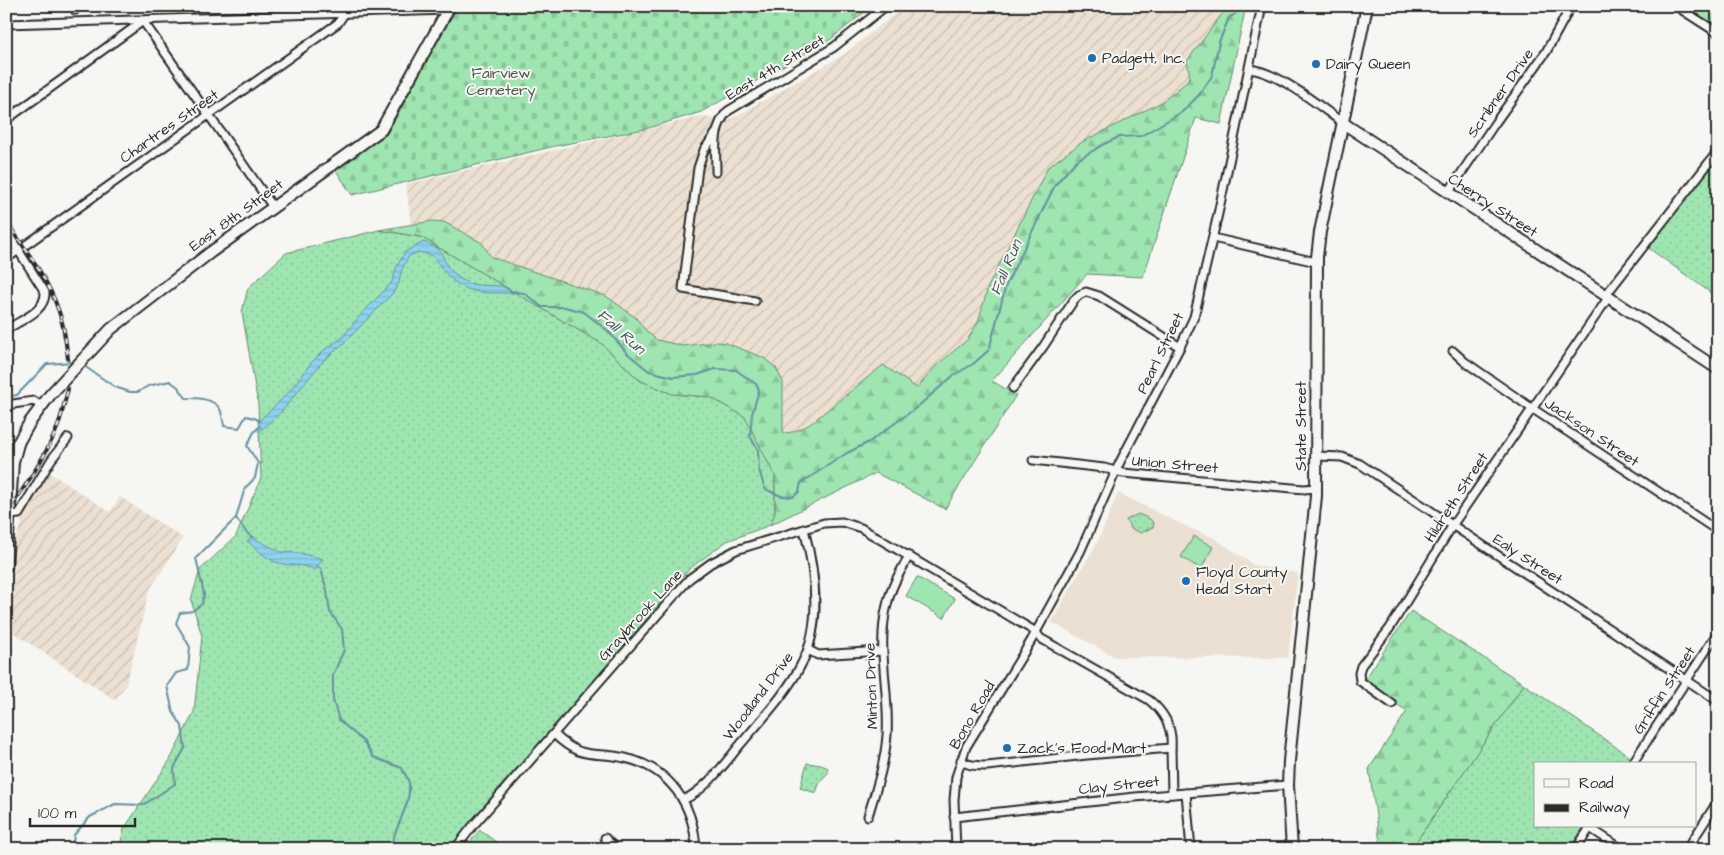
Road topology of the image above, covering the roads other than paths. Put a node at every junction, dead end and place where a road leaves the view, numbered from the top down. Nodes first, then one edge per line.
1 (886, 6) edge
2 (1262, 6) edge
3 (1367, 6) edge
4 (1571, 6) edge
5 (1676, 6) edge
6 (449, 8) edge
7 (392, 9) edge
8 (344, 14) junction
9 (143, 21) junction
10 (6, 24) edge
11 (1718, 34) edge
12 (1250, 69) junction
13 (209, 115) junction
14 (6, 120) edge
15 (1343, 123) junction
16 (716, 132) junction
17 (1718, 151) edge
18 (716, 172) dead end
19 (1448, 193) junction
20 (273, 207) junction
21 (6, 231) edge
22 (1213, 238) junction
23 (19, 250) junction
24 (6, 259) edge
25 (1316, 262) junction
26 (1606, 297) junction
27 (755, 301) dead end
28 (10, 328) dead end
29 (1180, 347) junction
30 (1453, 352) dead end
31 (1718, 369) edge
32 (1013, 388) dead end
33 (6, 405) edge
34 (41, 406) junction
35 (1532, 408) junction
36 (68, 438) dead end
37 (18, 443) junction
38 (6, 454) edge
39 (1317, 456) junction
40 (1033, 460) dead end
41 (1116, 472) junction
42 (1316, 488) junction
43 (10, 515) junction
44 (1452, 526) junction
45 (804, 529) junction
46 (1718, 531) edge
47 (909, 556) junction
48 (6, 566) edge
49 (1036, 632) junction
50 (1718, 632) edge
51 (808, 650) junction
52 (882, 651) junction
53 (1687, 681) junction
54 (1718, 701) edge
55 (1392, 704) dead end
56 (554, 734) junction
57 (1170, 748) junction
58 (961, 760) junction
59 (1633, 762) edge
60 (1288, 785) junction
61 (1186, 793) junction
62 (1172, 794) junction
63 (684, 800) junction
64 (1718, 801) edge
65 (868, 816) dead end
66 (954, 817) junction
67 (1589, 828) edge
68 (1591, 828) edge
69 (605, 838) dead end
70 (455, 849) edge
71 (616, 849) edge
72 (696, 849) edge
73 (956, 849) edge
74 (1191, 849) edge
75 (1292, 849) edge
76 (1576, 849) edge
77 (1622, 849) edge
78 (1686, 849) edge

1 - 16 street, East 4th Street
2 - 12 street, Pearl Street
3 - 15 street, State Street
4 - 19 street, Scribner Drive
5 - 11 street
6 - 7 street
6 - 20 street, East 8th Street
7 - 8 street
8 - 9 street
8 - 13 street, Chartres Street
9 - 10 street
9 - 13 street
9 - 14 street
12 - 15 street, Cherry Street
12 - 22 street, Pearl Street
13 - 20 street
13 - 23 street, Chartres Street
15 - 19 street, Cherry Street
15 - 25 street, State Street
16 - 18 street, East 4th Street
16 - 27 street
17 - 26 street, Hildreth Street
19 - 26 street, Cherry Street
20 - 34 street, East 8th Street
21 - 23 street
22 - 25 street
22 - 29 street, Pearl Street
23 - 24 street, Chartres Street
23 - 28 street
25 - 39 street, State Street
26 - 31 street, Cherry Street
26 - 35 street, Hildreth Street
29 - 32 street
29 - 41 street, Pearl Street
30 - 35 street, Jackson Street
33 - 34 street
34 - 37 street, East 8th Street
35 - 44 street, Hildreth Street
35 - 46 street, Jackson Street
36 - 43 street
37 - 38 street
37 - 43 street
39 - 42 street, State Street
39 - 44 street, Ealy Street
40 - 41 street, Union Street
41 - 42 street, Union Street
41 - 49 street, Pearl Street
42 - 60 street, State Street
43 - 48 street
44 - 53 street, Ealy Street
44 - 55 street, Hildreth Street
45 - 47 street, Graybrook Lane
45 - 51 street, Woodland Drive
45 - 56 street, Graybrook Lane
47 - 49 street, Graybrook Lane
47 - 52 street, Minton Drive
49 - 57 street, Graybrook Lane
49 - 58 street, Bono Road
50 - 53 street, Griffin Street
51 - 52 street
51 - 63 street, Woodland Drive
52 - 65 street, Minton Drive
53 - 54 street, Ealy Street
53 - 59 street, Griffin Street
56 - 63 street
56 - 70 street, Graybrook Lane
57 - 58 street
57 - 62 street, Graybrook Lane
58 - 66 street, Bono Road
60 - 61 street, Clay Street
60 - 75 street, State Street
61 - 62 street, Clay Street
61 - 74 street
62 - 66 street, Clay Street
63 - 72 street
64 - 78 street
66 - 73 street, Bono Road
67 - 76 street
68 - 77 street
69 - 71 street

